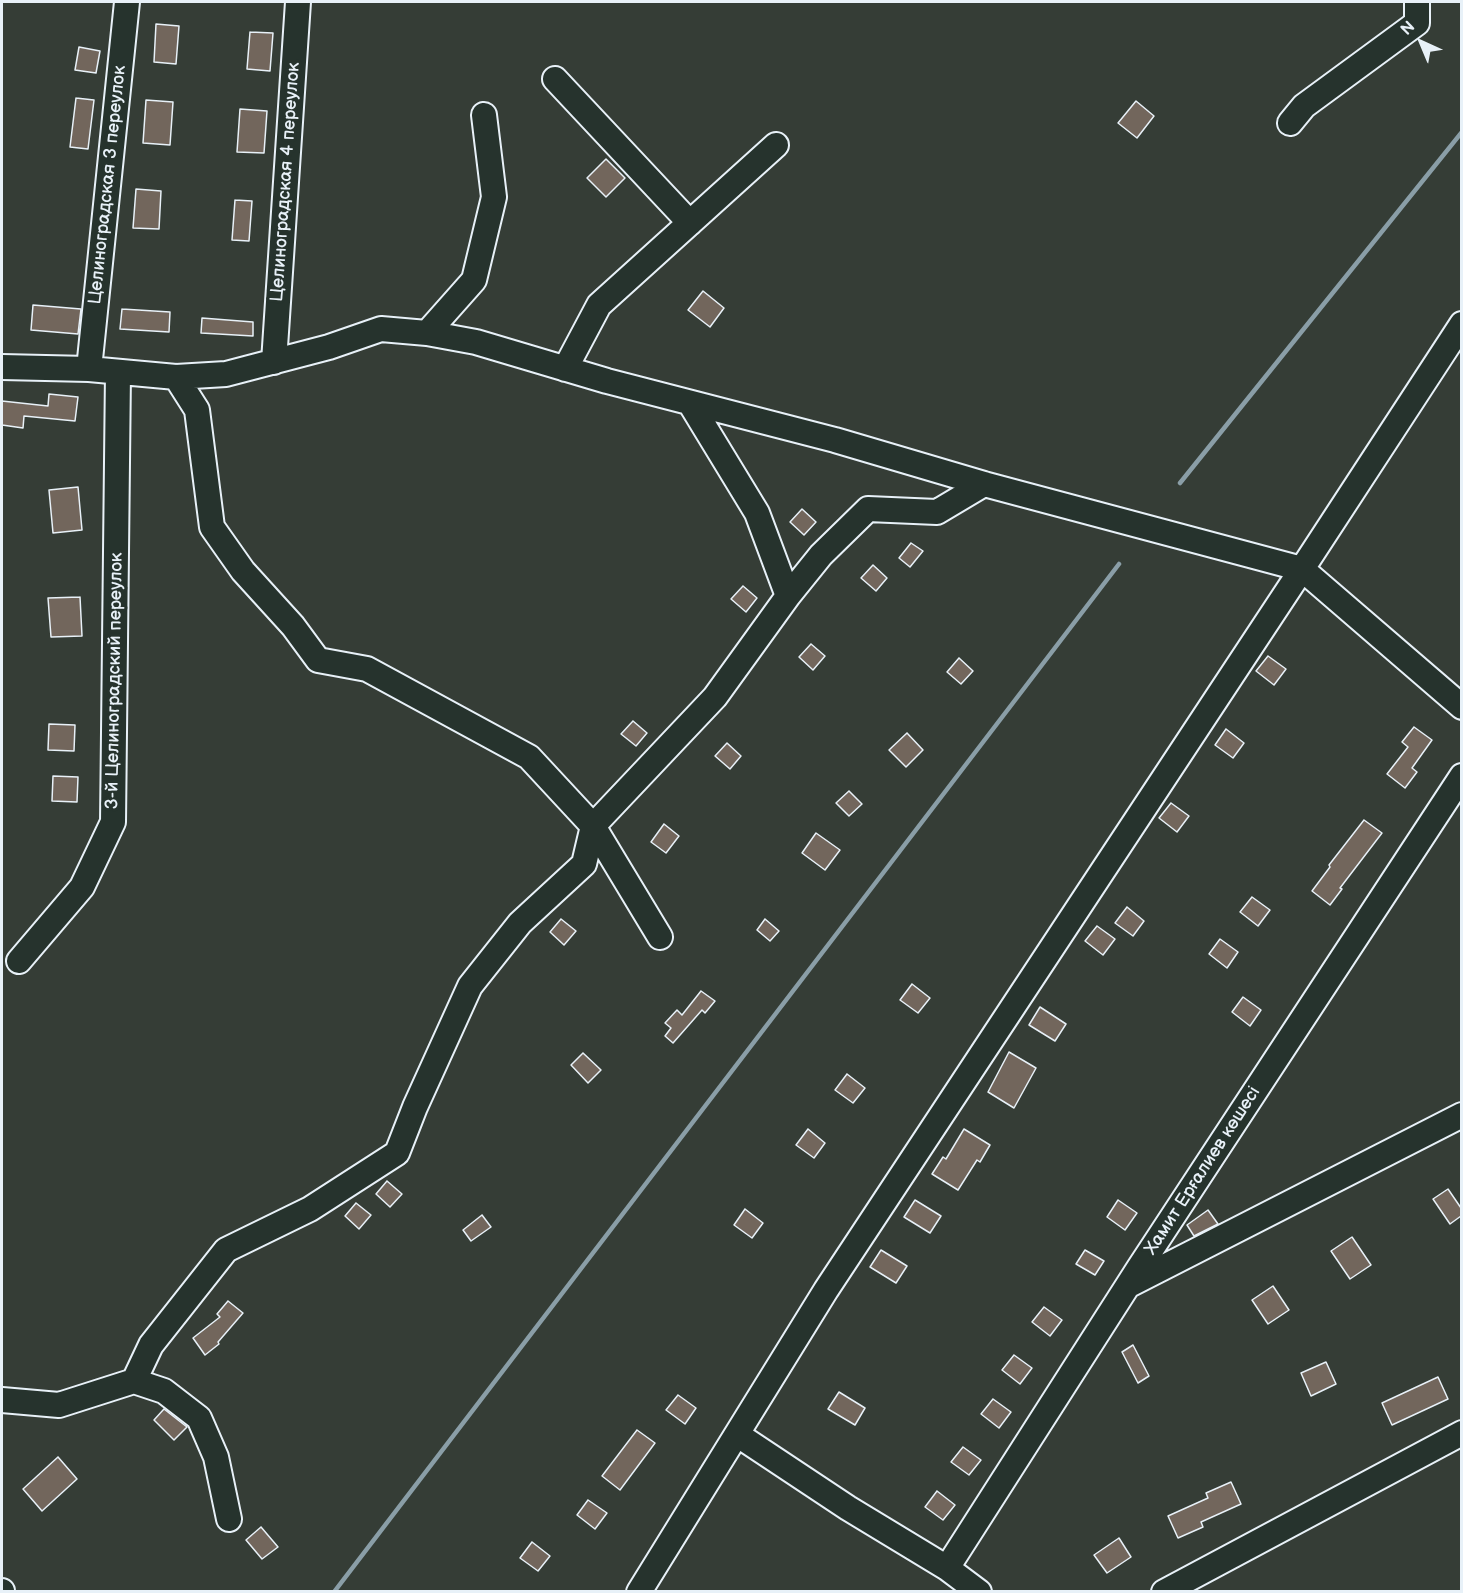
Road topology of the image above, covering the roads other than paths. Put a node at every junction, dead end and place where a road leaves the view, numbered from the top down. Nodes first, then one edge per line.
1 (127, 2) edge
2 (298, 2) edge
3 (1417, 2) edge
4 (555, 79) dead end
5 (484, 115) dead end
6 (1290, 123) dead end
7 (776, 146) dead end
8 (690, 223) junction
9 (1461, 324) edge
10 (427, 333) junction
11 (274, 362) junction
12 (2, 367) edge
13 (89, 369) junction
14 (566, 369) junction
15 (118, 372) junction
16 (176, 377) junction
17 (690, 403) junction
18 (984, 484) junction
19 (1302, 569) junction
20 (788, 596) junction
21 (1461, 707) edge
22 (1461, 776) edge
23 (593, 826) junction
24 (660, 937) dead end
25 (19, 961) dead end
26 (1461, 1115) edge
27 (1129, 1285) junction
28 (134, 1382) junction
29 (2, 1400) edge
30 (1461, 1433) edge
31 (738, 1435) junction
32 (229, 1519) dead end
33 (947, 1568) junction
34 (639, 1592) edge
35 (979, 1592) edge
36 (1164, 1592) edge

1 - 13 street, Целиноградская 3 переулок
2 - 11 street, Целиноградская 4 переулок
3 - 6 street
4 - 8 street
5 - 10 street
7 - 8 street
8 - 14 street
9 - 19 street
10 - 11 street
10 - 14 street
11 - 16 street
12 - 13 street
13 - 15 street
14 - 17 street
15 - 16 street
15 - 25 street, 3-й Целиноградский переулок
16 - 23 street
17 - 18 street
17 - 20 street
18 - 19 street
18 - 20 street
19 - 21 street
19 - 31 street
20 - 23 street
22 - 27 street, Хамит Ерғалиев көшесі
23 - 24 street
23 - 28 street
26 - 27 street
27 - 33 street, Хамит Ерғалиев көшесі
28 - 29 street
28 - 32 street
30 - 36 street
31 - 33 street
31 - 34 street
33 - 35 street

